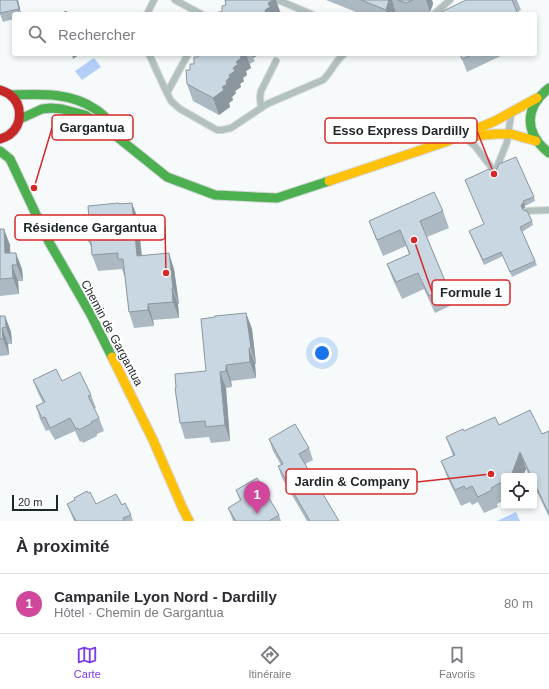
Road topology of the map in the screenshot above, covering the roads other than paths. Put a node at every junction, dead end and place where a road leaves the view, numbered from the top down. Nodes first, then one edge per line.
1 (154, 0) edge
2 (175, 0) edge
3 (278, 0) edge
4 (450, 0) edge
5 (148, 12) edge
6 (197, 12) edge
7 (306, 12) edge
8 (436, 12) edge
9 (150, 56) edge
10 (187, 56) edge
11 (342, 56) edge
12 (276, 61) dead end
13 (549, 88) edge
14 (0, 90) edge
15 (167, 93) junction
16 (11, 95) junction
17 (537, 98) junction
18 (261, 108) junction
19 (511, 112) junction
20 (20, 119) junction
21 (15, 130) junction
22 (509, 134) junction
23 (466, 138) junction
24 (0, 139) edge
25 (536, 141) junction
26 (445, 142) junction
27 (128, 146) junction
28 (0, 150) edge
29 (549, 153) edge
30 (10, 159) junction
31 (549, 210) edge
32 (527, 211) edge
33 (189, 521) edge

1 - 5 lane
2 - 6 lane
3 - 7 lane
4 - 8 lane
9 - 15 lane
10 - 15 lane
11 - 18 lane
12 - 18 lane
13 - 17 street
14 - 16 street
15 - 18 lane
16 - 20 street
16 - 27 street
17 - 19 street
17 - 25 street
19 - 22 lane
19 - 26 street
20 - 21 street
20 - 27 street
21 - 24 street
21 - 30 street
22 - 23 street
22 - 23 lane
22 - 25 street
23 - 26 street
25 - 29 street
26 - 27 street
28 - 30 street, Chemin de Gargantua
30 - 33 street, Chemin de Gargantua
31 - 32 lane

